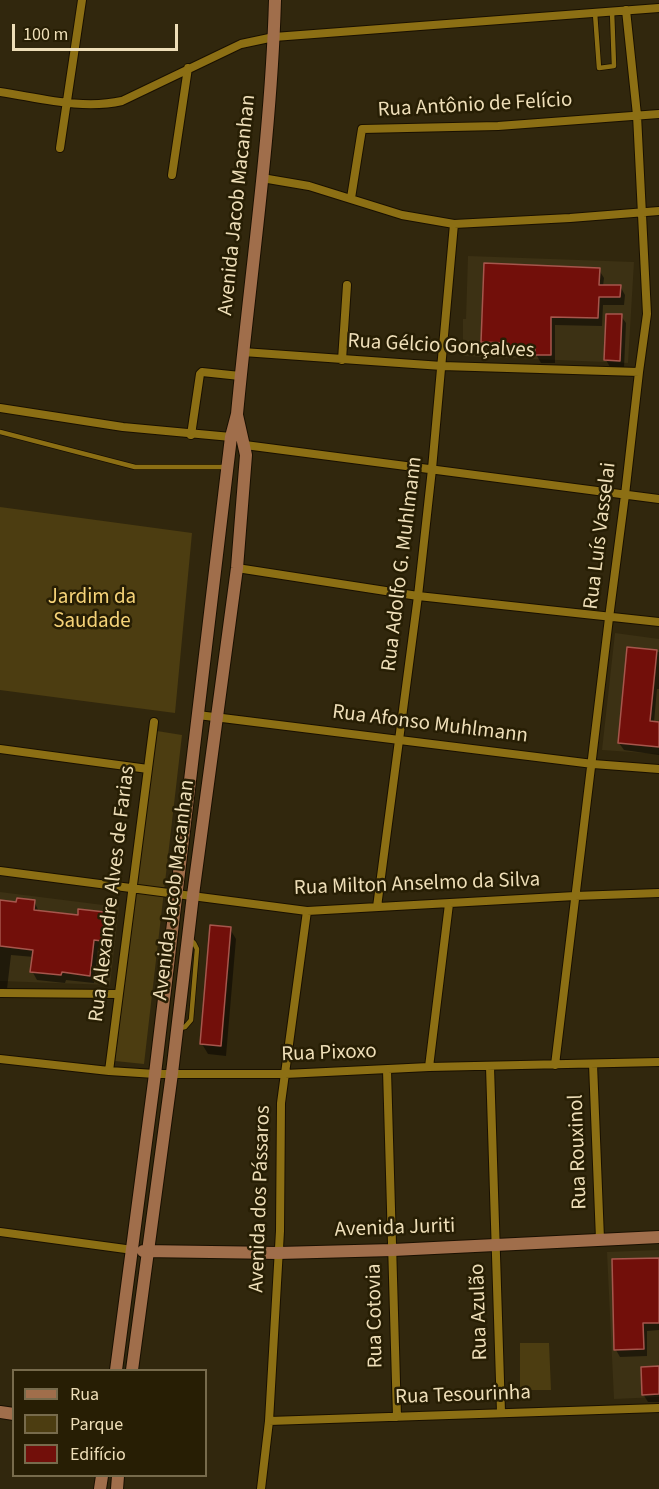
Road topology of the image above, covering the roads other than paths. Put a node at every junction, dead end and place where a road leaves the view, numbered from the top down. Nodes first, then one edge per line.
1 (82, 0) edge
2 (275, 0) edge
3 (659, 8) edge
4 (626, 10) junction
5 (612, 11) junction
6 (595, 13) junction
7 (274, 37) junction
8 (188, 68) junction
9 (0, 92) edge
10 (68, 103) junction
11 (659, 114) edge
12 (636, 115) junction
13 (60, 148) dead end
14 (172, 176) dead end
15 (262, 178) junction
16 (351, 198) junction
17 (659, 211) edge
18 (643, 212) junction
19 (454, 224) junction
20 (347, 285) dead end
21 (659, 313) edge
22 (647, 314) junction
23 (243, 352) junction
24 (342, 360) junction
25 (442, 366) junction
26 (639, 372) junction
27 (240, 376) junction
28 (0, 408) edge
29 (237, 414) junction
30 (0, 432) edge
31 (191, 435) junction
32 (231, 437) junction
33 (245, 445) junction
34 (228, 464) junction
35 (432, 469) junction
36 (626, 495) junction
37 (659, 499) edge
38 (237, 568) junction
39 (418, 596) junction
40 (609, 618) junction
41 (659, 622) edge
42 (198, 715) junction
43 (217, 716) junction
44 (154, 722) dead end
45 (400, 740) junction
46 (0, 749) edge
47 (593, 764) junction
48 (148, 769) junction
49 (659, 769) edge
50 (0, 871) edge
51 (132, 887) junction
52 (177, 893) junction
53 (659, 893) edge
54 (193, 895) junction
55 (575, 896) junction
56 (449, 904) junction
57 (376, 907) junction
58 (307, 911) junction
59 (0, 993) edge
60 (118, 994) junction
61 (0, 1059) edge
62 (659, 1062) edge
63 (593, 1064) junction
64 (555, 1065) junction
65 (429, 1067) junction
66 (490, 1067) junction
67 (387, 1070) junction
68 (109, 1071) junction
69 (172, 1073) junction
70 (155, 1074) junction
71 (285, 1074) junction
72 (0, 1232) edge
73 (659, 1237) edge
74 (600, 1239) junction
75 (497, 1244) junction
76 (133, 1250) junction
77 (393, 1250) junction
78 (149, 1251) junction
79 (278, 1253) junction
80 (116, 1369) edge
81 (132, 1369) edge
82 (659, 1407) edge
83 (501, 1412) junction
84 (397, 1417) junction
85 (269, 1421) junction
86 (261, 1489) edge

1 - 10 street
2 - 7 main road, Avenida Jacob Macanhan
3 - 4 street
4 - 5 street
4 - 12 street, Rua Luís Vasselai
5 - 6 street
5 - 6 lane
6 - 7 street
7 - 8 street
7 - 15 main road, Avenida Jacob Macanhan
8 - 10 street
8 - 14 street
9 - 10 street
10 - 13 street
11 - 12 street, Rua Antônio de Felício
12 - 16 street, Rua Antônio de Felício
12 - 18 street, Rua Luís Vasselai
15 - 16 street
15 - 23 main road, Avenida Jacob Macanhan
16 - 19 street
17 - 18 street
18 - 19 street
18 - 22 street, Rua Luís Vasselai
19 - 25 street, Rua Adolfo G. Muhlmann
20 - 24 street
21 - 22 street
22 - 26 street, Rua Luís Vasselai
23 - 24 street, Rua Gélcio Gonçalves
23 - 27 main road, Avenida Jacob Macanhan
24 - 25 street, Rua Gélcio Gonçalves
25 - 26 street, Rua Gélcio Gonçalves
25 - 35 street, Rua Adolfo G. Muhlmann
26 - 36 street, Rua Luís Vasselai
27 - 29 main road, Avenida Jacob Macanhan
27 - 31 street
28 - 31 street
29 - 32 main road, Avenida Jacob Macanhan
29 - 33 main road, Avenida Jacob Macanhan
30 - 34 lane
31 - 32 street
32 - 34 main road, Avenida Jacob Macanhan
33 - 34 main road
33 - 35 street
33 - 38 main road, Avenida Jacob Macanhan
34 - 42 main road, Avenida Jacob Macanhan
35 - 36 street
35 - 39 street, Rua Adolfo G. Muhlmann
36 - 37 street
36 - 40 street, Rua Luís Vasselai
38 - 39 street
38 - 43 main road, Avenida Jacob Macanhan
39 - 40 street
39 - 45 street, Rua Adolfo G. Muhlmann
40 - 41 street
40 - 47 street, Rua Luís Vasselai
42 - 43 street, Rua Afonso Muhlmann
42 - 52 main road, Avenida Jacob Macanhan
43 - 45 street, Rua Afonso Muhlmann
43 - 54 main road, Avenida Jacob Macanhan
44 - 48 street, Rua Alexandre Alves de Farias
45 - 47 street, Rua Afonso Muhlmann
45 - 57 street, Rua Adolfo G. Muhlmann
46 - 48 street
47 - 49 street, Rua Afonso Muhlmann
47 - 55 street, Rua Luís Vasselai
48 - 51 street, Rua Alexandre Alves de Farias
50 - 51 street, Rua Milton Anselmo da Silva
51 - 52 street, Rua Milton Anselmo da Silva
51 - 60 street, Rua Alexandre Alves de Farias
52 - 54 street, Rua Milton Anselmo da Silva
52 - 70 main road, Avenida Jacob Macanhan
53 - 55 street, Rua Milton Anselmo da Silva
54 - 58 street, Rua Milton Anselmo da Silva
54 - 69 main road, Avenida Jacob Macanhan
55 - 56 street, Rua Milton Anselmo da Silva
55 - 64 street, Rua Luís Vasselai
56 - 57 street, Rua Milton Anselmo da Silva
56 - 65 street
57 - 58 street, Rua Milton Anselmo da Silva
58 - 71 street, Avenida dos Pássaros
59 - 60 street
60 - 68 street, Rua Alexandre Alves de Farias
61 - 68 street, Rua Pixoxo
62 - 63 street, Rua Pixoxo
63 - 64 street, Rua Pixoxo
63 - 74 street, Rua Rouxinol
64 - 66 street, Rua Pixoxo
65 - 66 street, Rua Pixoxo
65 - 67 street, Rua Pixoxo
66 - 75 street, Rua Azulão
67 - 71 street, Rua Pixoxo
67 - 77 street, Rua Cotovia
68 - 70 street, Rua Pixoxo
69 - 70 street, Rua Pixoxo
69 - 71 street, Rua Pixoxo
69 - 78 main road, Avenida Jacob Macanhan
70 - 76 main road, Avenida Jacob Macanhan
71 - 79 street, Avenida dos Pássaros
72 - 76 street
73 - 74 main road, Avenida Juriti
74 - 75 main road, Avenida Juriti
75 - 77 main road, Avenida Juriti
75 - 83 street, Rua Azulão
76 - 78 main road, Avenida Juriti
76 - 80 main road, Avenida Jacob Macanhan
77 - 79 main road, Avenida Juriti
77 - 84 street, Rua Cotovia
78 - 79 main road, Avenida Juriti
78 - 81 main road, Avenida Jacob Macanhan
79 - 85 street, Avenida dos Pássaros
82 - 83 street, Rua Tesourinha
83 - 84 street, Rua Tesourinha
84 - 85 street, Rua Tesourinha
85 - 86 street, Avenida dos Pássaros

